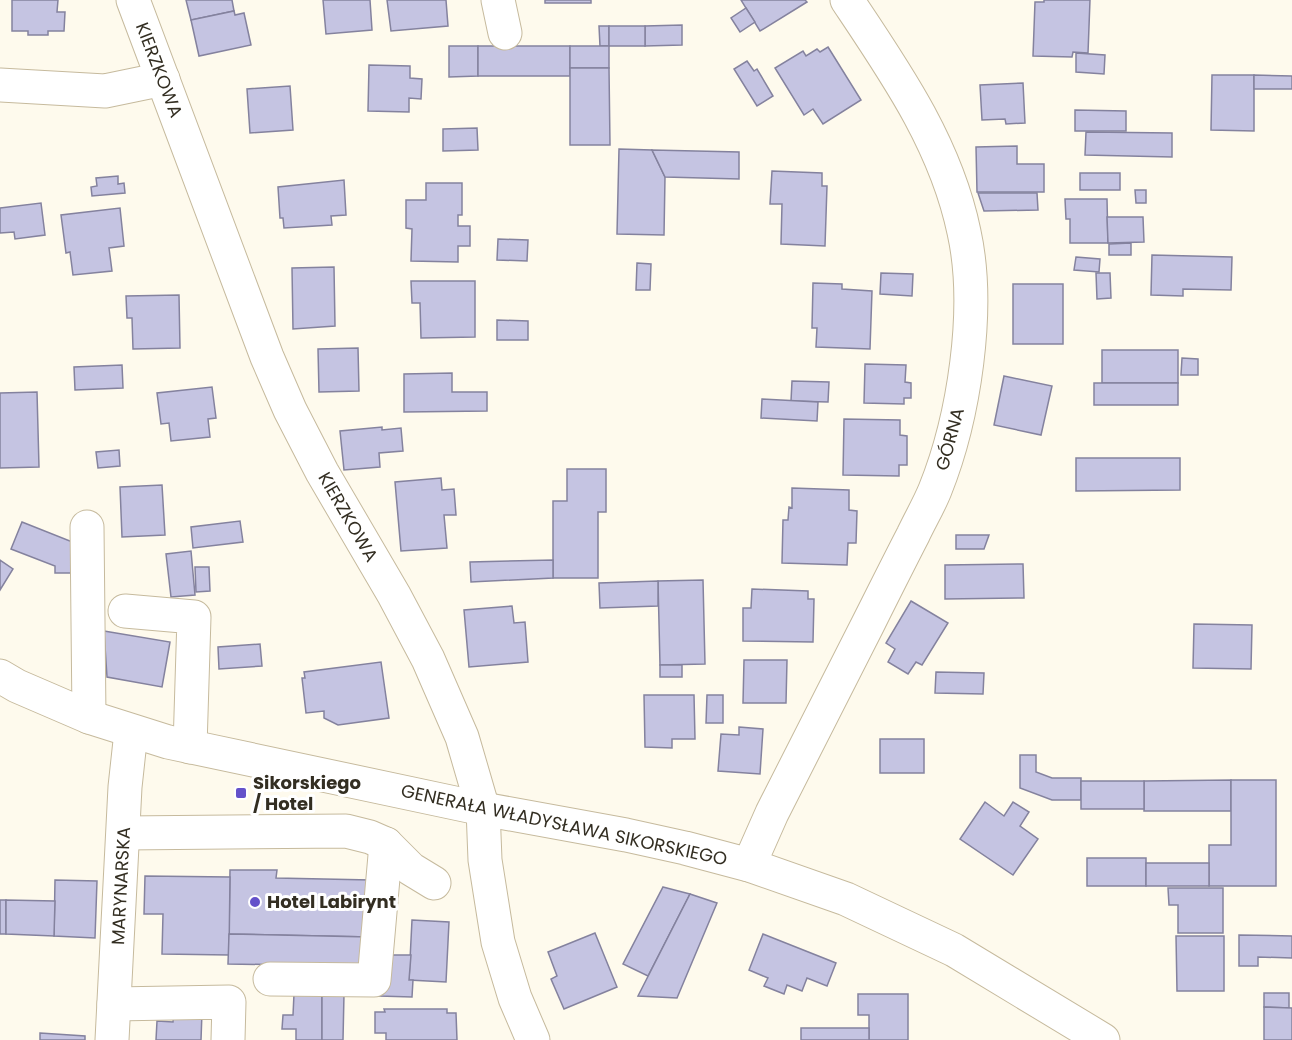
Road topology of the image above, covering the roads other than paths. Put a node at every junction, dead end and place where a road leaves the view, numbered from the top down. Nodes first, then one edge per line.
1 (133, 0) edge
2 (498, 0) edge
3 (847, 0) edge
4 (505, 33) dead end
5 (163, 79) junction
6 (0, 86) edge
7 (87, 527) dead end
8 (124, 611) dead end
9 (0, 676) edge
10 (89, 717) junction
11 (131, 732) junction
12 (190, 747) junction
13 (483, 809) junction
14 (124, 833) junction
15 (386, 844) junction
16 (749, 865) junction
17 (434, 882) dead end
18 (270, 979) dead end
19 (114, 1004) junction
20 (112, 1040) edge
21 (228, 1040) edge
22 (533, 1040) edge
23 (1103, 1040) edge

1 - 5 street, KIERZKOWA
2 - 4 street
3 - 16 street, GÓRNA
5 - 6 street
5 - 13 street, KIERZKOWA
7 - 10 street
8 - 12 street
9 - 10 street, GENERAŁA WŁADYSŁAWA SIKORSKIEGO
10 - 11 street, GENERAŁA WŁADYSŁAWA SIKORSKIEGO
11 - 12 street, GENERAŁA WŁADYSŁAWA SIKORSKIEGO
11 - 14 street, MARYNARSKA
12 - 13 street, GENERAŁA WŁADYSŁAWA SIKORSKIEGO
13 - 16 street, GENERAŁA WŁADYSŁAWA SIKORSKIEGO
13 - 22 street, KIERZKOWA
14 - 15 street
14 - 19 street, MARYNARSKA
15 - 17 street
15 - 18 street
16 - 23 street, GENERAŁA WŁADYSŁAWA SIKORSKIEGO
19 - 20 street, MARYNARSKA
19 - 21 street

